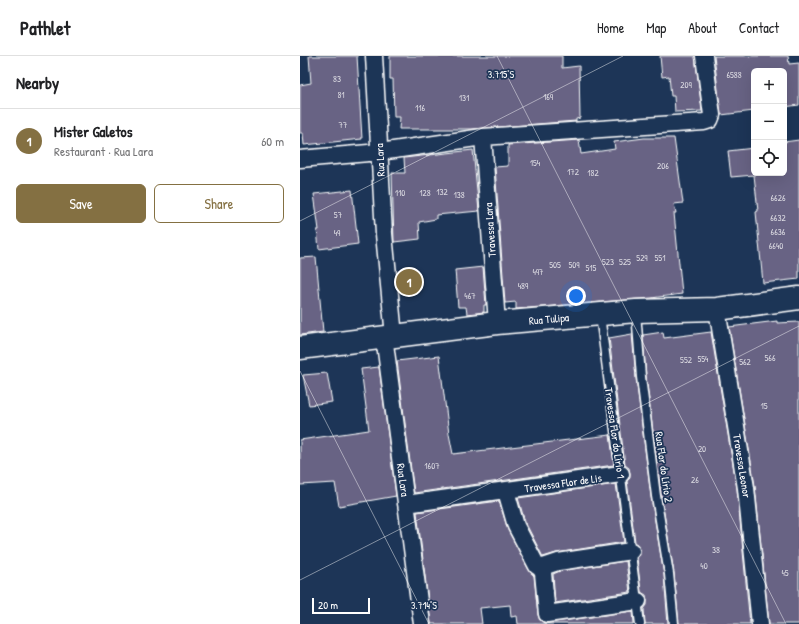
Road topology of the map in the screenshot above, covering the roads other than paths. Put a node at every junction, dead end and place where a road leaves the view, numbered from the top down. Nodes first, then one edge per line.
1 (374, 56) edge
2 (704, 56) edge
3 (483, 137) junction
4 (380, 152) junction
5 (300, 159) edge
6 (799, 298) edge
7 (717, 309) junction
8 (636, 312) junction
9 (600, 314) junction
10 (497, 323) junction
11 (389, 336) junction
12 (300, 348) edge
13 (621, 474) junction
14 (506, 491) junction
15 (406, 504) junction
16 (631, 551) junction
17 (540, 568) junction
18 (638, 601) junction
19 (546, 619) edge
20 (422, 624) edge
21 (640, 624) edge
22 (674, 624) edge
23 (760, 624) edge

1 - 4 street, Rua Lara
2 - 3 street
3 - 4 street
3 - 10 street, Travessa Lara
4 - 5 street
4 - 11 street, Rua Lara
6 - 7 street, Rua Tulipa
7 - 8 street, Rua Tulipa
7 - 23 street, Travessa Leonor
8 - 9 street, Rua Tulipa
8 - 22 lane, Rua Flor do Lírio 2
9 - 10 street, Rua Tulipa
9 - 13 lane, Travessa Flor do Lírio 1
10 - 11 street, Rua Tulipa
11 - 12 street, Rua Tulipa
11 - 15 street, Rua Lara
13 - 14 street, Travessa Flor de Lis
13 - 16 lane, Travessa Flor do Lírio 1
14 - 15 street, Travessa Flor de Lis
14 - 17 street
15 - 20 street, Rua Lara
16 - 17 street
16 - 18 lane, Travessa Flor do Lírio 1
17 - 19 street
18 - 19 street
18 - 21 lane, Travessa Flor do Lírio 1

